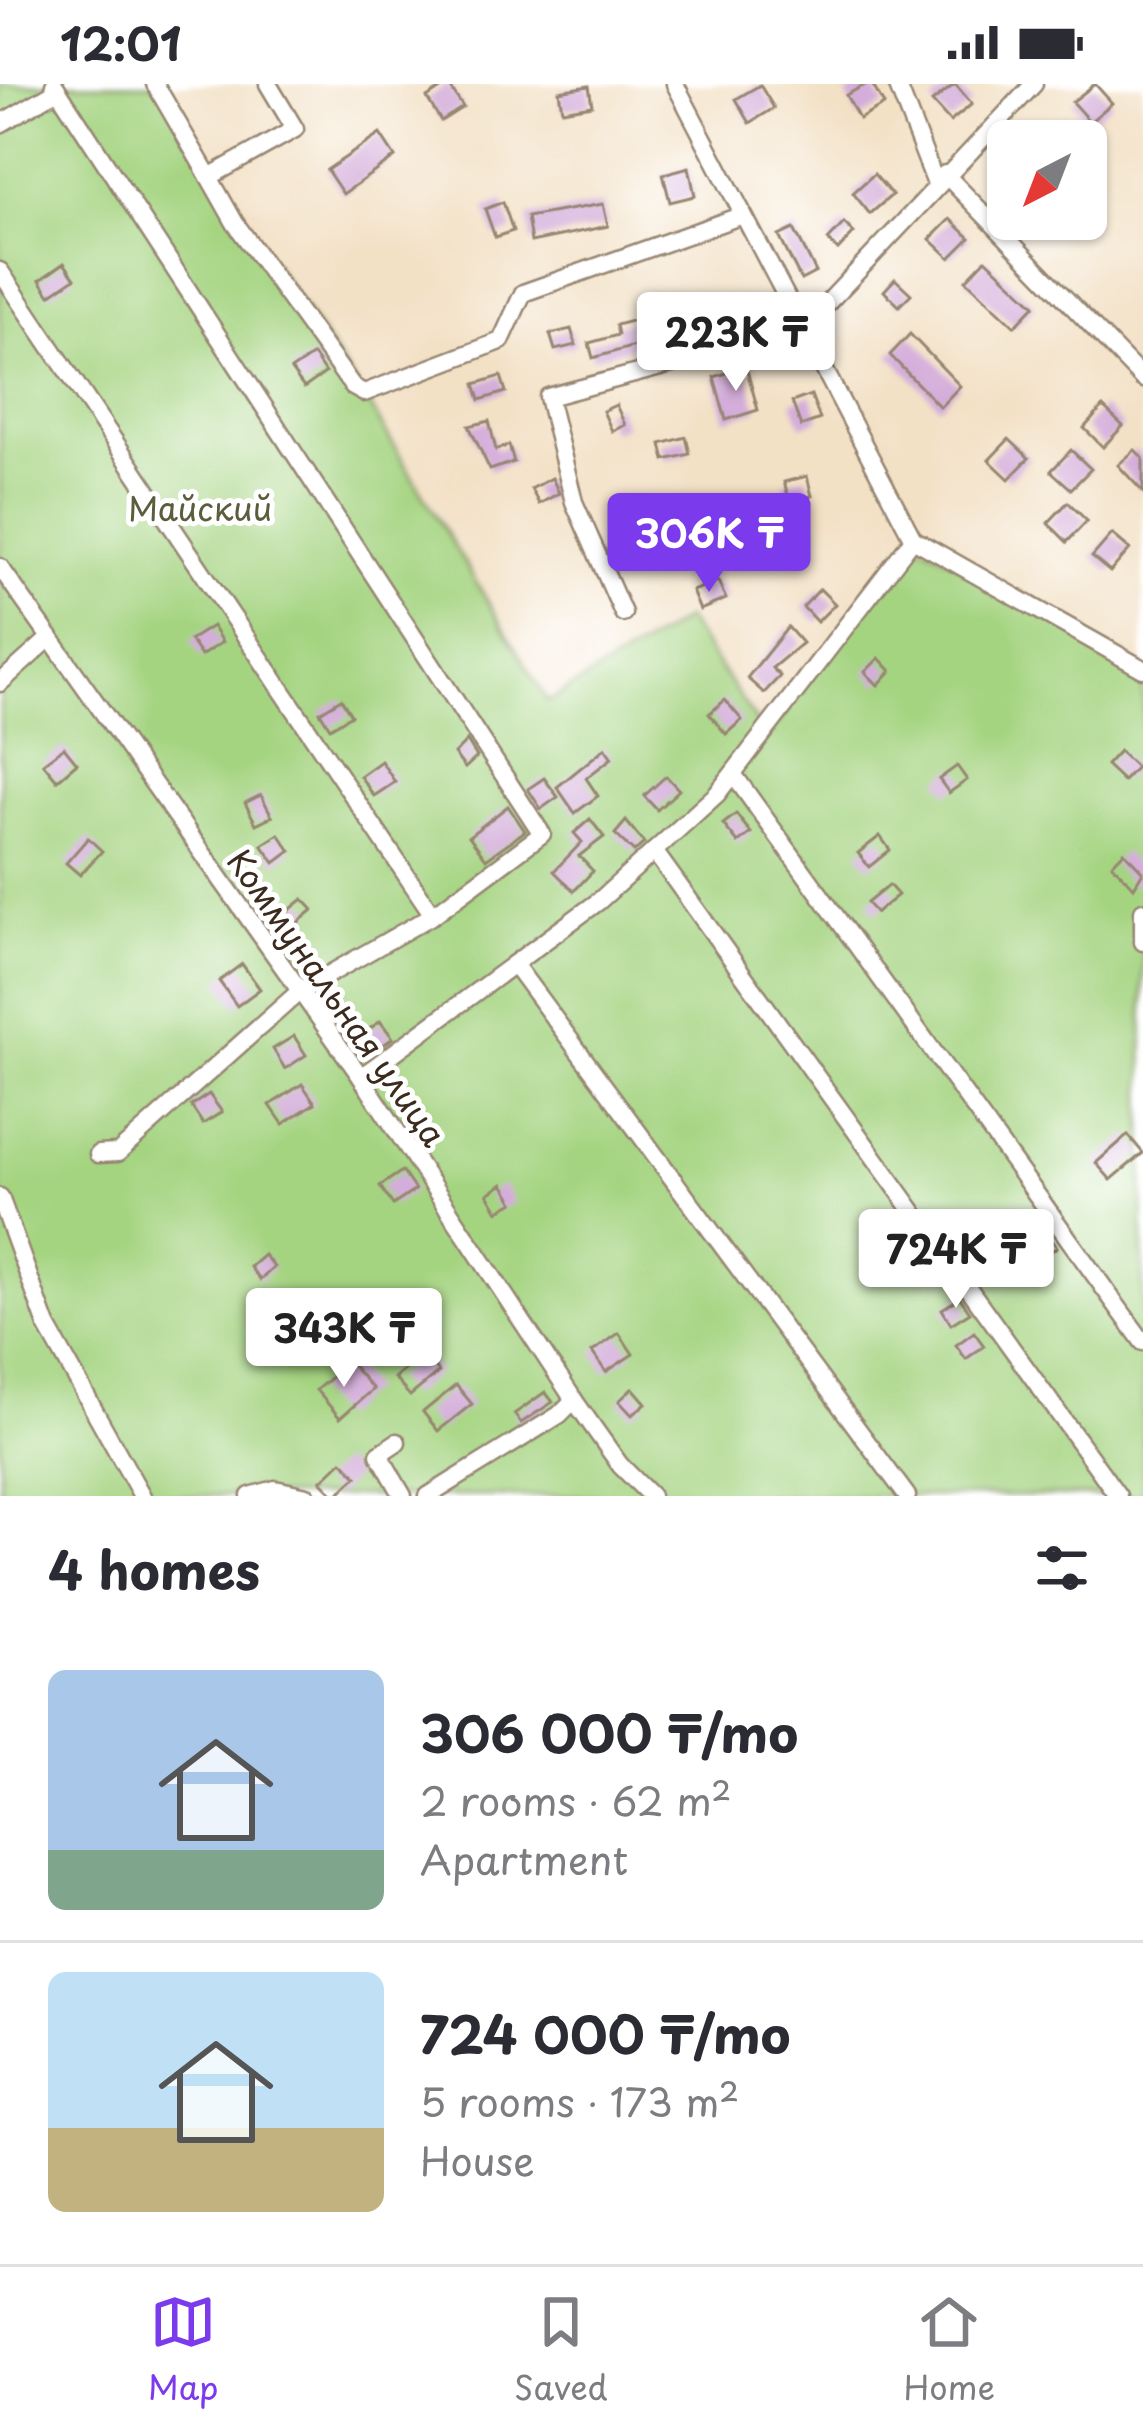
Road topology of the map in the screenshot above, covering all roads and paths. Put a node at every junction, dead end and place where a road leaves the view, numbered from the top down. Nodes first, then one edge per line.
1 (155, 84) edge
2 (268, 84) edge
3 (674, 84) edge
4 (897, 84) edge
5 (1034, 84) edge
6 (55, 88) edge
7 (0, 124) edge
8 (209, 177) junction
9 (940, 179) junction
10 (743, 215) junction
11 (0, 271) edge
12 (803, 329) junction
13 (1143, 379) edge
14 (913, 538) junction
15 (0, 567) edge
16 (623, 613) dead end
17 (50, 638) junction
18 (1140, 662) edge
19 (0, 683) edge
20 (733, 774) junction
21 (654, 851) junction
22 (1143, 911) edge
23 (434, 915) junction
24 (1143, 943) edge
25 (514, 964) junction
26 (300, 991) junction
27 (361, 1077) junction
28 (98, 1154) dead end
29 (0, 1197) edge
30 (1143, 1342) edge
31 (574, 1400) junction
32 (397, 1442) dead end
33 (142, 1496) edge
34 (250, 1496) edge
35 (308, 1496) edge
36 (403, 1496) edge
37 (428, 1496) edge
38 (651, 1496) edge
39 (907, 1496) edge
40 (1118, 1496) edge

1 - 8 lane
2 - 8 lane
3 - 10 lane
4 - 9 lane
5 - 9 lane
6 - 7 lane
6 - 23 lane
8 - 10 lane
9 - 12 lane
9 - 13 lane
10 - 12 lane
11 - 23 lane
12 - 14 lane
12 - 16 lane
14 - 18 lane
14 - 20 lane
15 - 17 lane, Коммунальная улица
17 - 19 lane
17 - 26 lane, Коммунальная улица
20 - 21 lane
20 - 30 lane
21 - 25 lane
21 - 40 lane
22 - 24 lane
23 - 26 lane
25 - 27 lane
25 - 39 lane
26 - 27 lane, Коммунальная улица
26 - 28 lane
27 - 31 lane, Коммунальная улица
29 - 33 lane
31 - 37 lane
31 - 38 lane, Коммунальная улица
32 - 36 lane
34 - 35 lane

